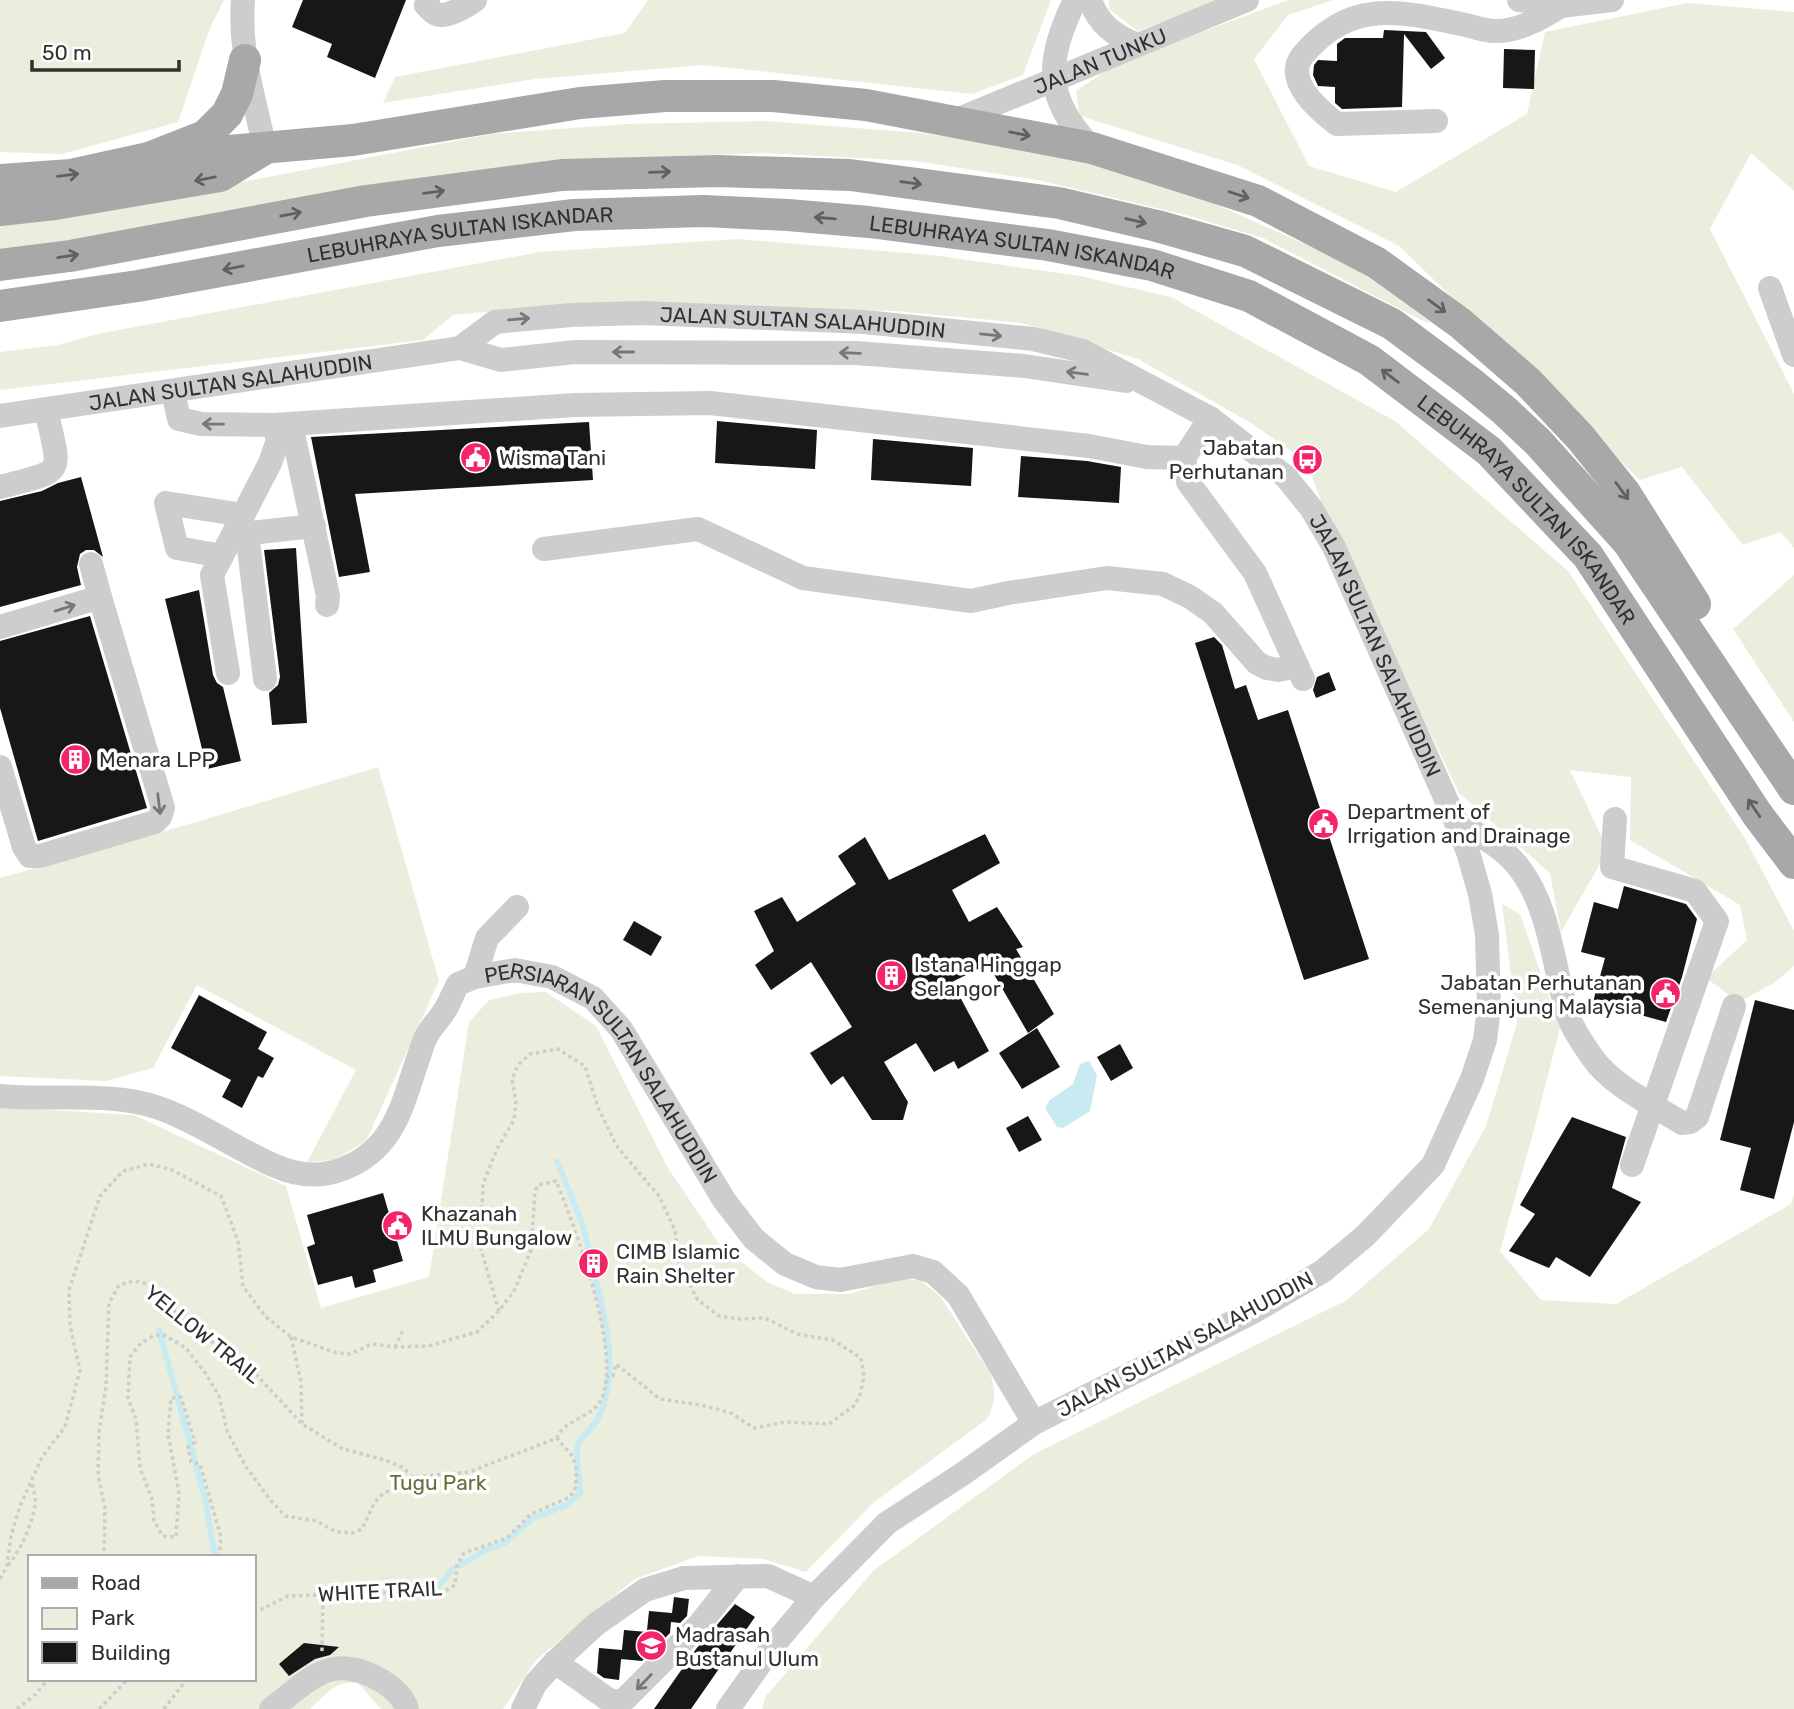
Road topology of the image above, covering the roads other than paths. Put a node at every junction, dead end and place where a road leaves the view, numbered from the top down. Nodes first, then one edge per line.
1 (243, 0) edge
2 (428, 0) edge
3 (475, 0) edge
4 (1075, 0) edge
5 (1090, 0) edge
6 (1247, 0) edge
7 (1519, 0) edge
8 (1612, 0) edge
9 (1561, 6) junction
10 (1137, 45) junction
11 (245, 60) junction
12 (1053, 79) junction
13 (954, 121) junction
14 (1436, 121) dead end
15 (265, 148) junction
16 (1092, 148) junction
17 (149, 158) junction
18 (0, 180) edge
19 (0, 210) edge
20 (0, 265) edge
21 (1770, 288) dead end
22 (0, 306) edge
23 (460, 348) junction
24 (1794, 355) edge
25 (1144, 383) junction
26 (173, 392) junction
27 (46, 410) junction
28 (0, 416) edge
29 (1210, 418) junction
30 (283, 424) junction
31 (1184, 458) junction
32 (303, 476) junction
33 (260, 482) junction
34 (0, 487) edge
35 (314, 526) junction
36 (236, 535) junction
37 (544, 549) dead end
38 (90, 564) dead end
39 (100, 597) junction
40 (327, 605) dead end
41 (0, 627) edge
42 (228, 673) dead end
43 (265, 679) dead end
44 (0, 767) edge
45 (1794, 774) edge
46 (1794, 789) edge
47 (1615, 819) dead end
48 (1456, 822) junction
49 (1794, 863) edge
50 (517, 907) dead end
51 (475, 977) junction
52 (1734, 1006) dead end
53 (0, 1096) edge
54 (1653, 1105) junction
55 (1632, 1165) dead end
56 (1034, 1423) junction
57 (738, 1576) junction
58 (814, 1597) junction
59 (555, 1662) junction
60 (271, 1709) edge
61 (407, 1709) edge
62 (523, 1709) edge
63 (729, 1709) edge

1 - 11 street
2 - 3 street
4 - 12 street
5 - 10 street
6 - 10 street, JALAN TUNKU
7 - 9 street
8 - 9 street
9 - 14 street
10 - 12 street, JALAN TUNKU
11 - 15 street
11 - 17 main road
12 - 13 street, JALAN TUNKU
12 - 16 street
13 - 15 main road
13 -> 16 main road
15 - 17 main road
15 -> 19 main road
16 -> 45 main road
18 -> 17 main road
20 -> 46 main road, LEBUHRAYA SULTAN ISKANDAR
21 - 24 street
49 -> 22 main road, LEBUHRAYA SULTAN ISKANDAR
25 -> 23 street, JALAN SULTAN SALAHUDDIN
23 -> 25 street, JALAN SULTAN SALAHUDDIN
23 - 26 street, JALAN SULTAN SALAHUDDIN
25 - 29 street, JALAN SULTAN SALAHUDDIN
26 - 27 street, JALAN SULTAN SALAHUDDIN
30 -> 26 street
27 - 28 street, JALAN SULTAN SALAHUDDIN
27 - 34 street
29 - 31 street
29 - 48 street, JALAN SULTAN SALAHUDDIN
30 - 31 street
30 - 32 street
30 - 33 street
31 - 37 street
32 - 33 street
32 - 35 street
33 - 36 street
35 - 36 street
35 - 40 street
36 - 42 street
36 - 43 street
38 - 39 street
41 -> 39 street
39 -> 44 street
47 - 54 street
48 - 54 street
48 - 56 street, JALAN SULTAN SALAHUDDIN
50 - 51 street
51 - 53 street, PERSIARAN SULTAN SALAHUDDIN
51 - 56 street, PERSIARAN SULTAN SALAHUDDIN
52 - 54 street
54 - 55 street
56 - 58 street, JALAN SULTAN SALAHUDDIN
57 - 58 street
57 - 59 street
57 -> 59 street
58 - 63 street, JALAN SULTAN SALAHUDDIN
59 - 62 street
60 - 61 street

